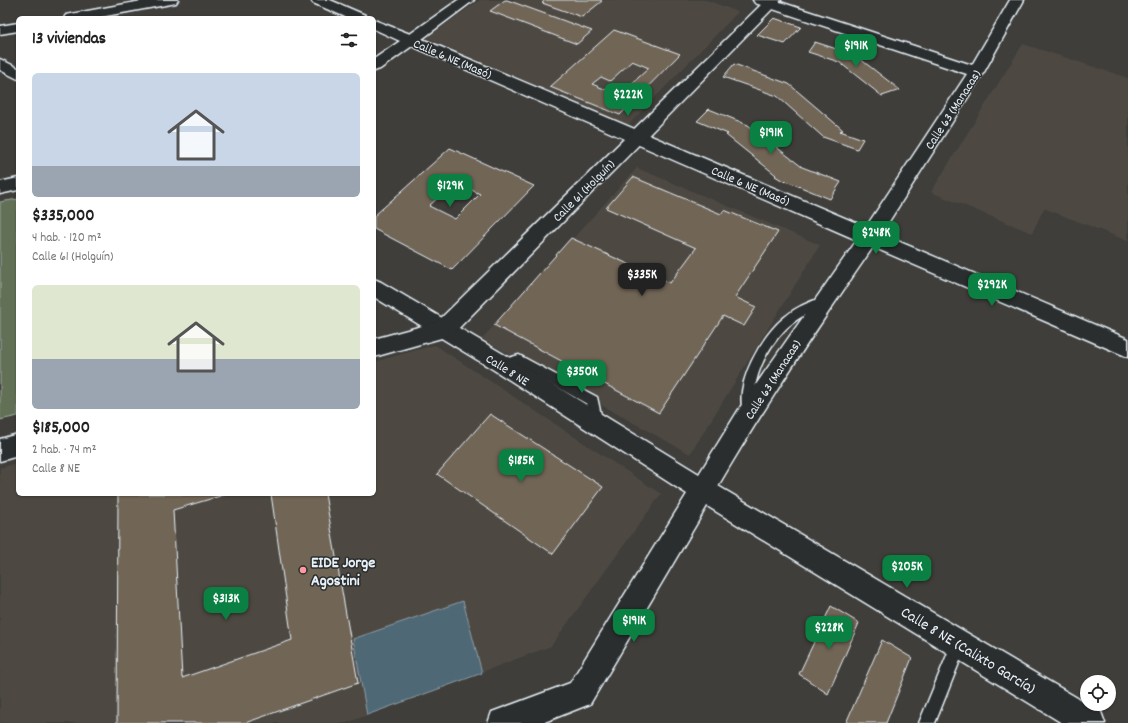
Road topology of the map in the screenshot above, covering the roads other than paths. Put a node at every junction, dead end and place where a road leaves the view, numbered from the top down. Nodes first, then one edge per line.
1 (171, 0) edge
2 (318, 0) edge
3 (466, 0) edge
4 (1017, 0) edge
5 (768, 1) edge
6 (82, 16) edge
7 (355, 16) edge
8 (376, 25) edge
9 (16, 27) edge
10 (0, 30) edge
11 (411, 40) junction
12 (0, 64) edge
13 (376, 65) edge
14 (976, 72) junction
15 (16, 73) edge
16 (637, 136) junction
17 (16, 184) edge
18 (0, 188) edge
19 (870, 236) junction
20 (376, 288) edge
21 (444, 329) junction
22 (376, 347) edge
23 (1128, 348) edge
24 (16, 446) edge
25 (0, 450) edge
26 (702, 490) junction
27 (959, 643) junction
28 (503, 723) edge
29 (927, 723) edge
30 (1090, 723) edge

1 - 6 street
2 - 7 street
3 - 11 street
4 - 14 street, Calle 63 (Manacas)
5 - 14 street
5 - 16 street, Calle 61 (Holguín)
8 - 11 street, Calle 6 NE (Masó)
9 - 10 street
11 - 13 street
11 - 16 street, Calle 6 NE (Masó)
12 - 15 street
14 - 19 street, Calle 63 (Manacas)
16 - 19 street, Calle 6 NE (Masó)
16 - 21 street, Calle 61 (Holguín)
17 - 18 street
19 - 23 street, Calle 6 NE (Masó)
19 - 26 street, Calle 63 (Manacas)
20 - 21 street, Calle 8 NE
21 - 22 street, Calle 61 (Holguín)
21 - 26 street, Calle 8 NE
24 - 25 street
26 - 27 street, Calle 8 NE (Calixto García)
26 - 28 street, Calle 63 (Manacas)
27 - 29 lane
27 - 30 street, Calle 8 NE (Calixto García)

